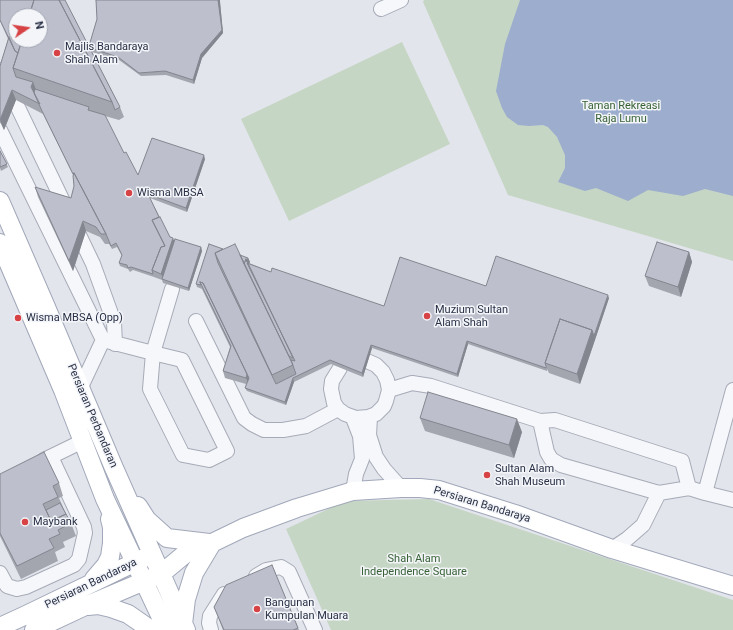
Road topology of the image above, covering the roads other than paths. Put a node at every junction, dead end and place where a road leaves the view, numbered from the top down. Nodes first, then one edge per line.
1 (401, 0) edge
2 (382, 8) dead end
3 (0, 70) edge
4 (0, 130) edge
5 (0, 201) edge
6 (0, 243) edge
7 (172, 289) dead end
8 (196, 321) dead end
9 (109, 342) junction
10 (153, 353) junction
11 (367, 361) edge
12 (340, 368) edge
13 (80, 389) junction
14 (389, 390) junction
15 (733, 390) edge
16 (338, 409) junction
17 (370, 416) junction
18 (353, 418) junction
19 (540, 421) junction
20 (83, 441) junction
21 (51, 457) junction
22 (32, 466) edge
23 (114, 468) junction
24 (401, 488) junction
25 (689, 488) junction
26 (353, 491) junction
27 (659, 493) junction
28 (705, 493) junction
29 (105, 499) junction
30 (733, 500) edge
31 (212, 543) junction
32 (612, 549) junction
33 (185, 554) junction
34 (152, 555) junction
35 (135, 562) junction
36 (0, 573) edge
37 (153, 578) junction
38 (246, 580) edge
39 (88, 586) junction
40 (733, 586) edge
41 (233, 587) edge
42 (83, 607) junction
43 (4, 623) edge
44 (179, 628) edge
45 (34, 630) edge
46 (151, 630) edge
47 (211, 630) edge
48 (315, 630) edge

1 - 2 lane
3 - 9 lane
4 - 9 lane
5 - 13 main road, Persiaran Perbandaran
6 - 20 main road, Persiaran Perbandaran
7 - 10 lane
8 - 16 lane
9 - 10 lane
9 - 13 lane
10 - 10 lane
11 - 14 lane
12 - 16 lane
13 - 23 main road, Persiaran Perbandaran
14 - 17 lane
14 - 19 lane
15 - 28 lane
16 - 18 lane
17 - 18 lane
17 - 24 lane
18 - 26 lane
19 - 25 lane
19 - 27 lane
20 - 21 lane
20 - 29 main road, Persiaran Perbandaran
21 - 22 lane
21 - 36 lane
23 - 31 main road
23 - 34 main road, Persiaran Perbandaran
24 - 26 main road, Persiaran Bandaraya
24 - 32 main road, Persiaran Bandaraya
25 - 27 lane
25 - 28 lane
26 - 31 main road, Persiaran Bandaraya
27 - 32 lane
28 - 30 lane
29 - 35 main road, Persiaran Perbandaran
29 - 39 main road
31 - 33 main road, Persiaran Bandaraya
31 - 44 main road
32 - 40 main road, Persiaran Bandaraya
33 - 34 main road, Persiaran Bandaraya
33 - 37 main road, Persiaran Bandaraya
34 - 35 main road, Persiaran Bandaraya
34 - 37 main road, Persiaran Perbandaran
35 - 37 main road, Persiaran Perbandaran
35 - 39 main road, Persiaran Bandaraya
37 - 42 main road, Persiaran Bandaraya
37 - 44 main road, Persiaran Perbandaran
38 - 48 lane
39 - 43 main road, Persiaran Bandaraya
41 - 47 lane
42 - 45 main road, Persiaran Bandaraya
42 - 46 main road

